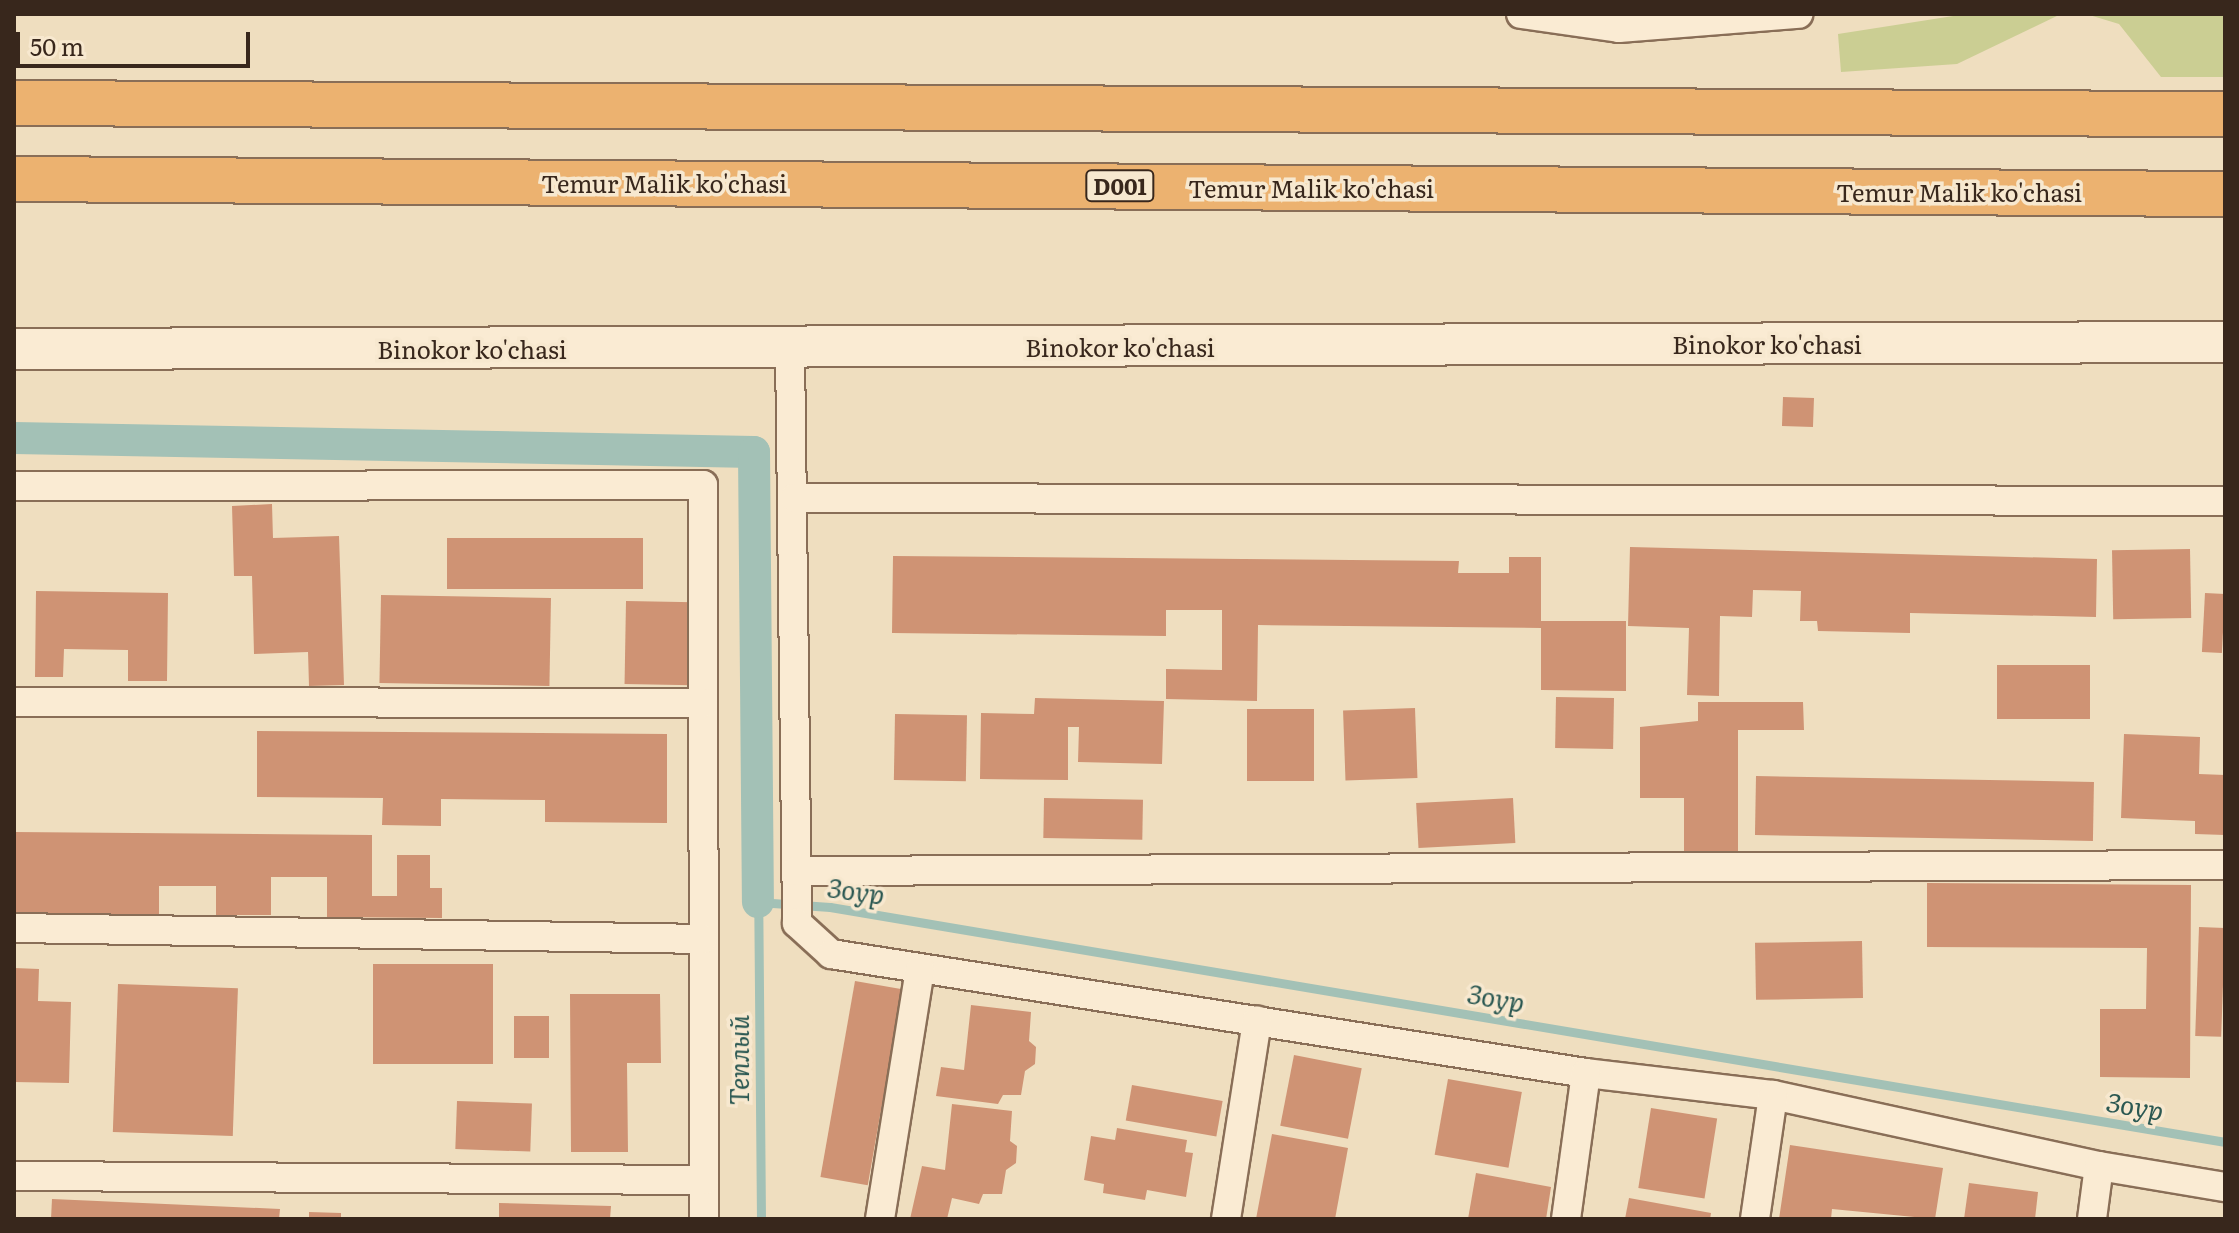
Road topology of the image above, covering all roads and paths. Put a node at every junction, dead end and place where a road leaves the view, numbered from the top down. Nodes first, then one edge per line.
1 (1521, 14) edge
2 (1798, 14) edge
3 (14, 103) edge
4 (2225, 114) edge
5 (14, 179) edge
6 (2225, 194) edge
7 (2225, 342) edge
8 (790, 348) junction
9 (14, 349) edge
10 (14, 486) edge
11 (795, 498) junction
12 (2225, 501) edge
13 (14, 702) edge
14 (703, 703) junction
15 (2225, 865) edge
16 (796, 871) junction
17 (14, 928) edge
18 (703, 939) junction
19 (920, 969) junction
20 (1257, 1020) junction
21 (1586, 1073) junction
22 (1773, 1095) junction
23 (2099, 1166) junction
24 (14, 1176) edge
25 (704, 1180) junction
26 (2225, 1187) edge
27 (704, 1219) edge
28 (880, 1219) edge
29 (1226, 1219) edge
30 (1566, 1219) edge
31 (1755, 1219) edge
32 (2092, 1219) edge

1 - 2 street
3 - 4 highway
5 - 6 highway, Temur Malik ko'chasi / D001
7 - 8 main road, Binokor ko'chasi
8 - 9 main road, Binokor ko'chasi
8 - 11 street
10 - 14 street
11 - 12 street
11 - 16 street
13 - 14 street
14 - 18 street
15 - 16 street
16 - 19 street
17 - 18 street
18 - 25 street
19 - 20 street
19 - 28 street
20 - 21 street
20 - 29 street
21 - 22 street
21 - 30 street
22 - 23 street
22 - 31 street
23 - 26 street
23 - 32 street
24 - 25 street
25 - 27 street

